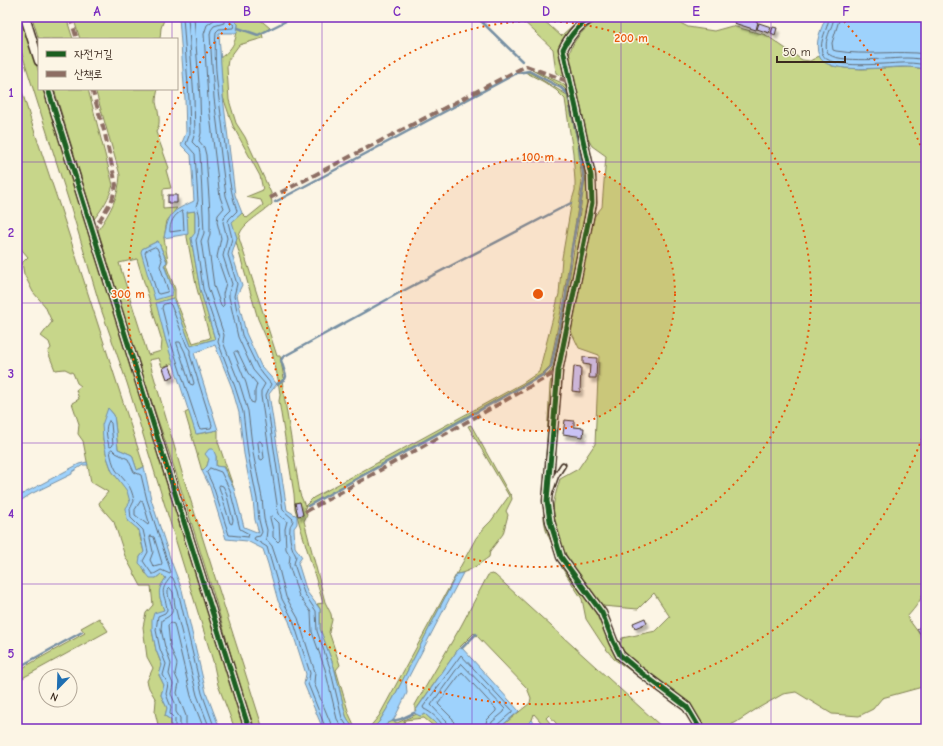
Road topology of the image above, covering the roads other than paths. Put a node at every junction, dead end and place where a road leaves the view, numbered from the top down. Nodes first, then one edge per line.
1 (25, 17) edge
2 (593, 17) edge
3 (38, 58) edge
4 (48, 90) edge
5 (564, 466) dead end
6 (547, 501) junction
7 (249, 729) edge
8 (700, 729) edge

1 - 3 street
2 - 6 street
4 - 7 street
5 - 6 lane
6 - 8 street

